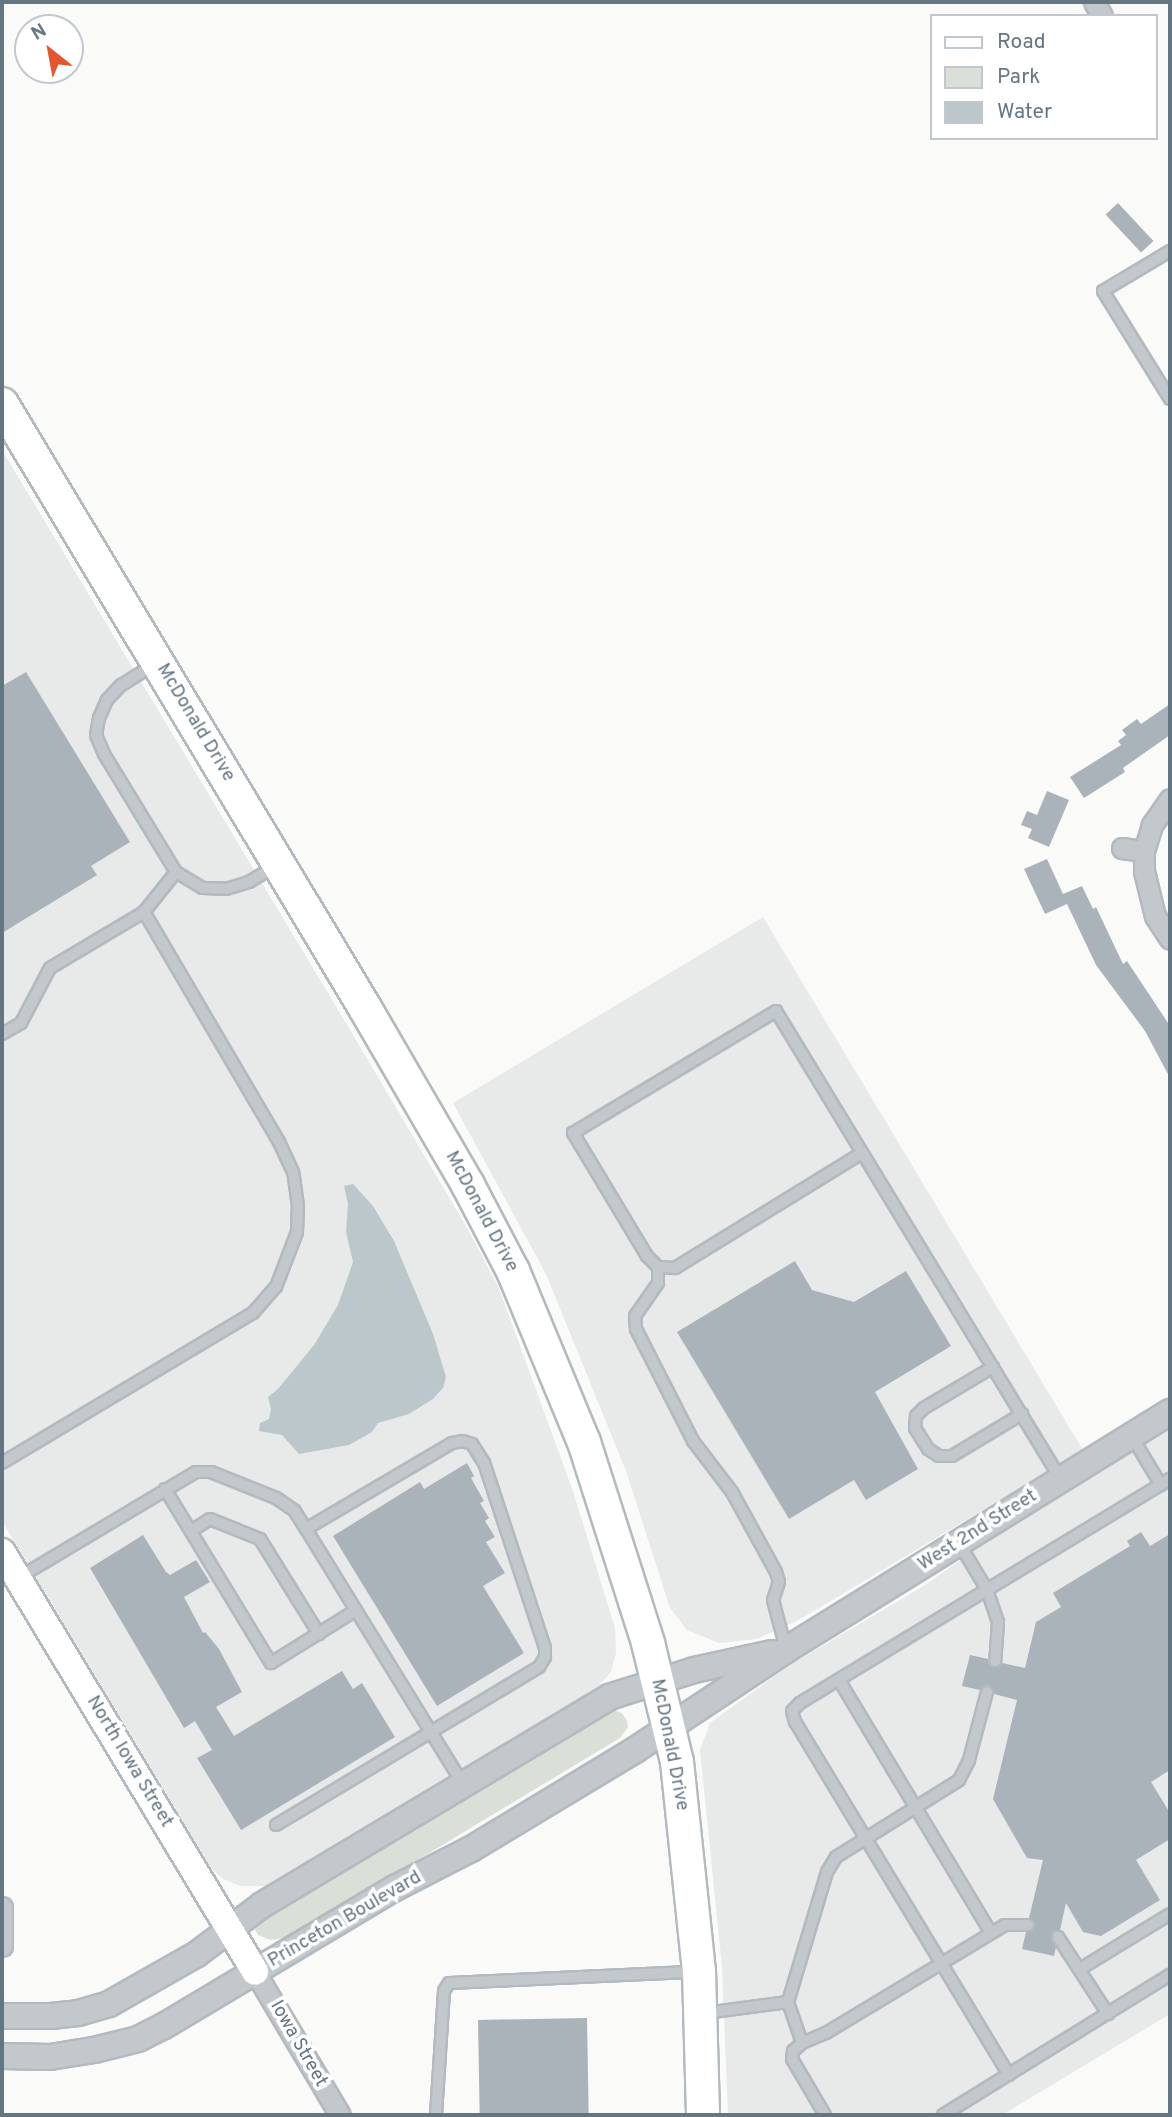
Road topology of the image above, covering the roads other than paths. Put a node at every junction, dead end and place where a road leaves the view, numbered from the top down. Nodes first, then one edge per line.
1 (1170, 251) edge
2 (1170, 399) edge
3 (2, 404) edge
4 (158, 662) junction
5 (1170, 799) edge
6 (1122, 848) dead end
7 (1144, 851) junction
8 (279, 864) junction
9 (176, 872) junction
10 (144, 912) junction
11 (1167, 935) edge
12 (2, 1034) edge
13 (862, 1153) junction
14 (658, 1267) junction
15 (993, 1367) junction
16 (1170, 1412) edge
17 (1021, 1414) junction
18 (1131, 1436) junction
19 (2, 1463) edge
20 (1060, 1478) junction
21 (1166, 1482) edge
22 (165, 1489) junction
23 (306, 1529) junction
24 (191, 1531) junction
25 (959, 1543) junction
26 (2, 1552) edge
27 (18, 1578) junction
28 (987, 1590) junction
29 (356, 1610) junction
30 (319, 1634) junction
31 (786, 1650) junction
32 (995, 1661) dead end
33 (839, 1680) junction
34 (657, 1681) junction
35 (987, 1692) dead end
36 (668, 1728) junction
37 (431, 1732) junction
38 (463, 1784) junction
39 (915, 1807) junction
40 (276, 1825) dead end
41 (865, 1837) junction
42 (2, 1906) edge
43 (1170, 1914) edge
44 (1028, 1925) dead end
45 (230, 1929) junction
46 (991, 1933) junction
47 (1058, 1937) dead end
48 (2, 1946) edge
49 (941, 1964) junction
50 (1080, 1969) junction
51 (699, 1971) junction
52 (256, 1972) junction
53 (1170, 1975) edge
54 (788, 2002) junction
55 (702, 2013) junction
56 (1108, 2014) junction
57 (2, 2016) edge
58 (802, 2043) junction
59 (2, 2056) edge
60 (1009, 2075) junction
61 (340, 2115) edge
62 (436, 2115) edge
63 (703, 2115) edge
64 (825, 2115) edge
65 (943, 2115) edge

1 - 2 lane
3 - 4 highway, McDonald Drive
4 - 8 highway, McDonald Drive
4 - 9 lane
5 - 7 street
6 - 7 street
7 - 11 street
8 - 9 lane
8 - 34 highway, McDonald Drive
9 - 10 lane
10 - 12 lane
10 - 19 lane
13 - 14 lane
13 - 14 lane
13 - 15 lane
14 - 31 lane
15 - 17 lane
15 - 17 lane
16 - 18 street, West 2nd Street
17 - 20 lane
18 - 20 street, West 2nd Street
18 - 21 lane
20 - 25 street, West 2nd Street
21 - 28 lane
22 - 23 lane
22 - 24 lane
22 - 27 lane
23 - 29 lane
23 - 37 lane
24 - 30 lane
24 - 30 lane
25 - 28 lane
25 - 31 street, West 2nd Street
26 - 27 main road, North Iowa Street
27 - 45 main road, North Iowa Street
28 - 32 lane
28 - 33 lane
29 - 30 lane
29 - 37 lane
31 - 34 street, West 2nd Street
31 - 36 street, West 2nd Street
33 - 39 lane
33 - 41 lane
34 - 36 highway, McDonald Drive
34 - 38 street
35 - 39 lane
36 - 51 highway, McDonald Drive
36 - 52 street, Princeton Boulevard
37 - 38 lane
37 - 40 lane
38 - 45 street
39 - 41 lane
39 - 46 lane
41 - 49 lane
41 - 54 lane
42 - 48 street
43 - 50 lane
44 - 46 lane
45 - 52 main road, North Iowa Street
45 - 57 street
46 - 49 lane
47 - 50 lane
49 - 58 lane
49 - 60 lane
50 - 56 lane
51 - 55 highway, McDonald Drive
51 - 62 lane
52 - 59 street, Princeton Boulevard
52 - 61 street, Iowa Street
53 - 56 lane
54 - 55 lane
54 - 58 lane
55 - 63 highway, McDonald Drive
56 - 60 lane
58 - 64 lane
60 - 65 lane

